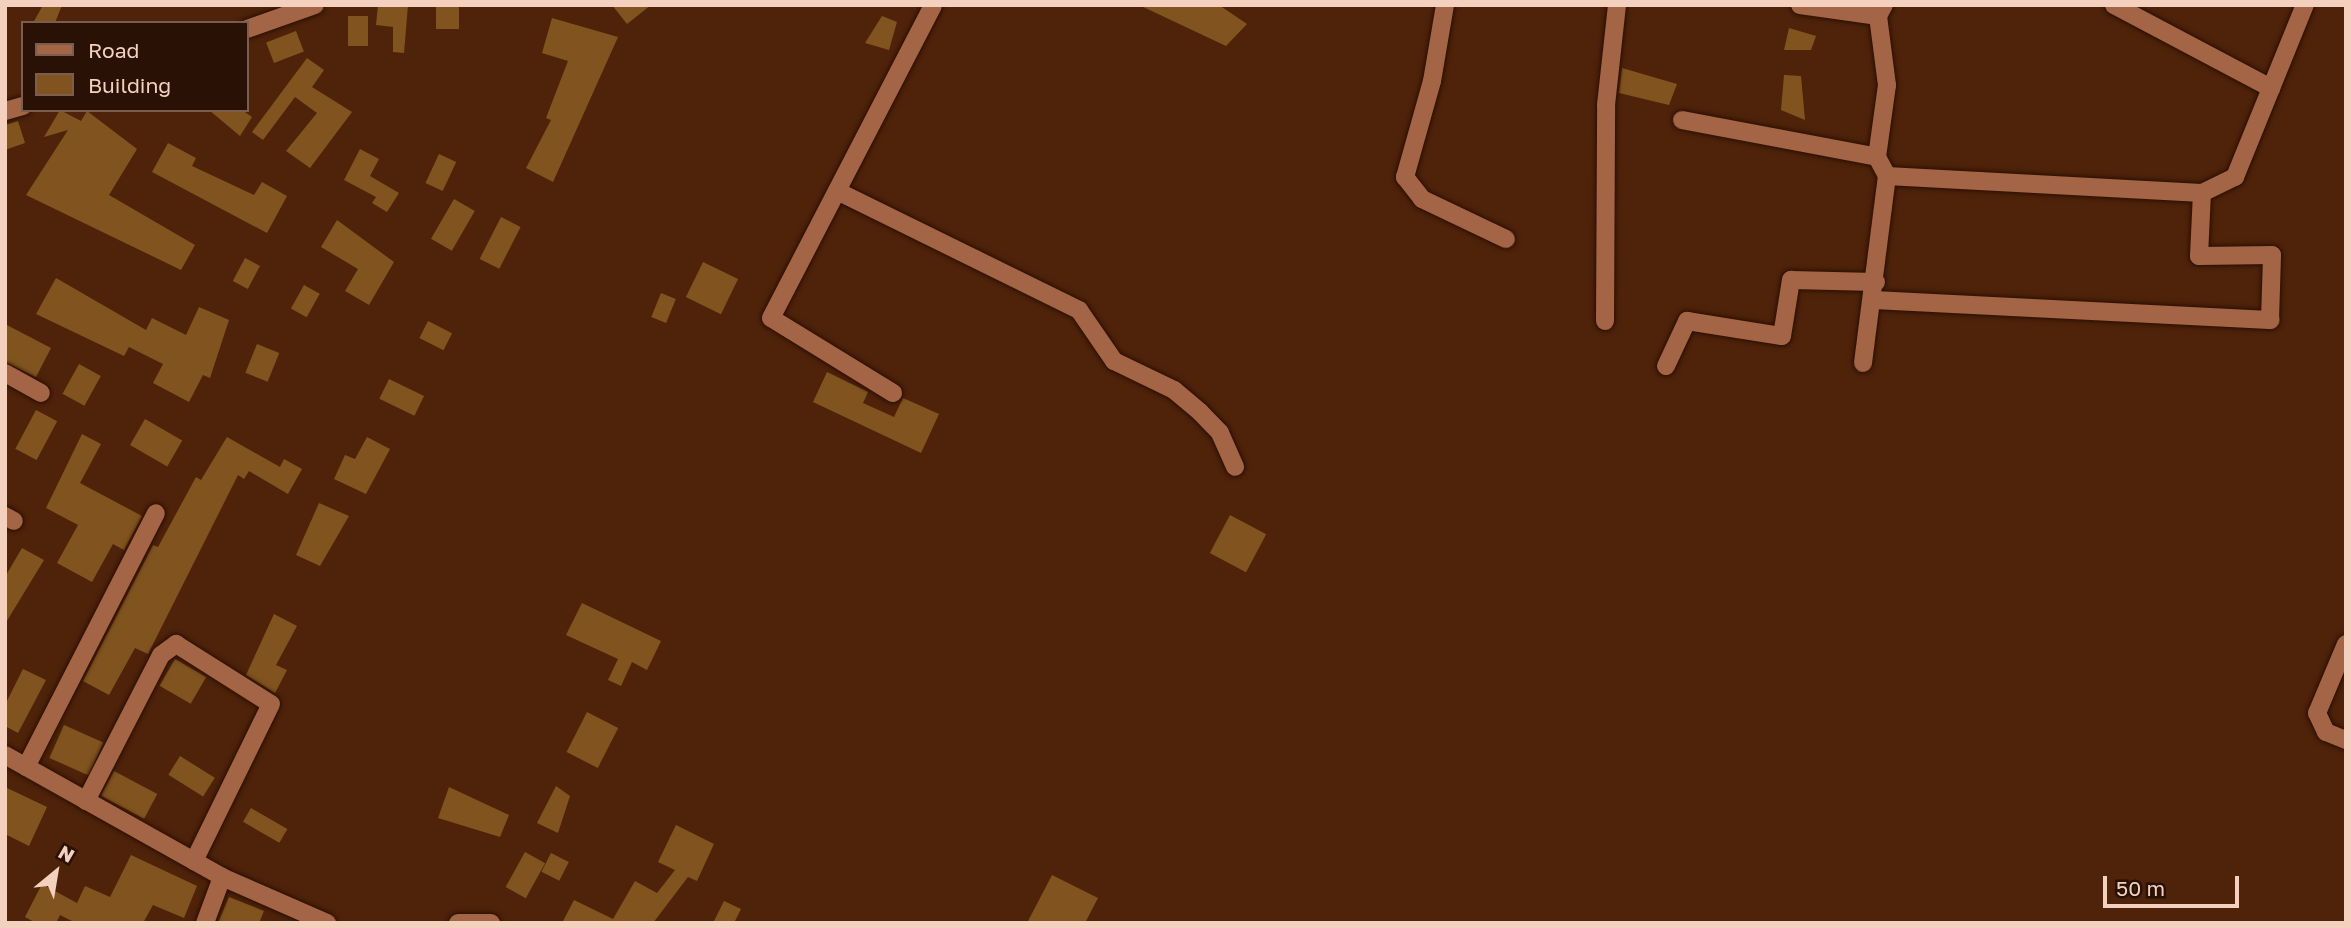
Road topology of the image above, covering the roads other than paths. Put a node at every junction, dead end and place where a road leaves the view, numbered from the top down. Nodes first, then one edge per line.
1 (315, 5) edge
2 (933, 5) edge
3 (1445, 5) edge
4 (1617, 5) edge
5 (1800, 5) edge
6 (2113, 5) edge
7 (2305, 5) edge
8 (1881, 11) edge
9 (248, 29) edge
10 (2272, 88) junction
11 (1682, 120) dead end
12 (1877, 157) junction
13 (1887, 176) junction
14 (836, 191) junction
15 (2202, 193) junction
16 (1506, 239) dead end
17 (1875, 282) junction
18 (1873, 300) junction
19 (1605, 321) dead end
20 (1863, 363) dead end
21 (1666, 366) dead end
22 (5, 373) edge
23 (41, 393) dead end
24 (892, 393) dead end
25 (1235, 467) dead end
26 (156, 513) dead end
27 (2346, 644) edge
28 (2346, 740) edge
29 (5, 755) edge
30 (26, 767) junction
31 (86, 801) junction
32 (194, 861) junction
33 (222, 877) junction
34 (205, 923) edge
35 (327, 923) edge
36 (458, 923) edge
37 (491, 923) edge

1 - 9 street
2 - 14 street
3 - 16 street
4 - 19 street
5 - 8 street
6 - 10 street
7 - 10 street
8 - 12 street
10 - 15 street
11 - 12 street
12 - 13 street
13 - 15 street
13 - 17 street
14 - 24 street
14 - 25 street
15 - 18 street
17 - 18 street
17 - 21 street
18 - 20 street
22 - 23 street
26 - 30 street
27 - 28 street
29 - 30 street
30 - 31 street
31 - 32 street
31 - 32 street
32 - 33 street
33 - 34 street
33 - 35 street
36 - 37 street

